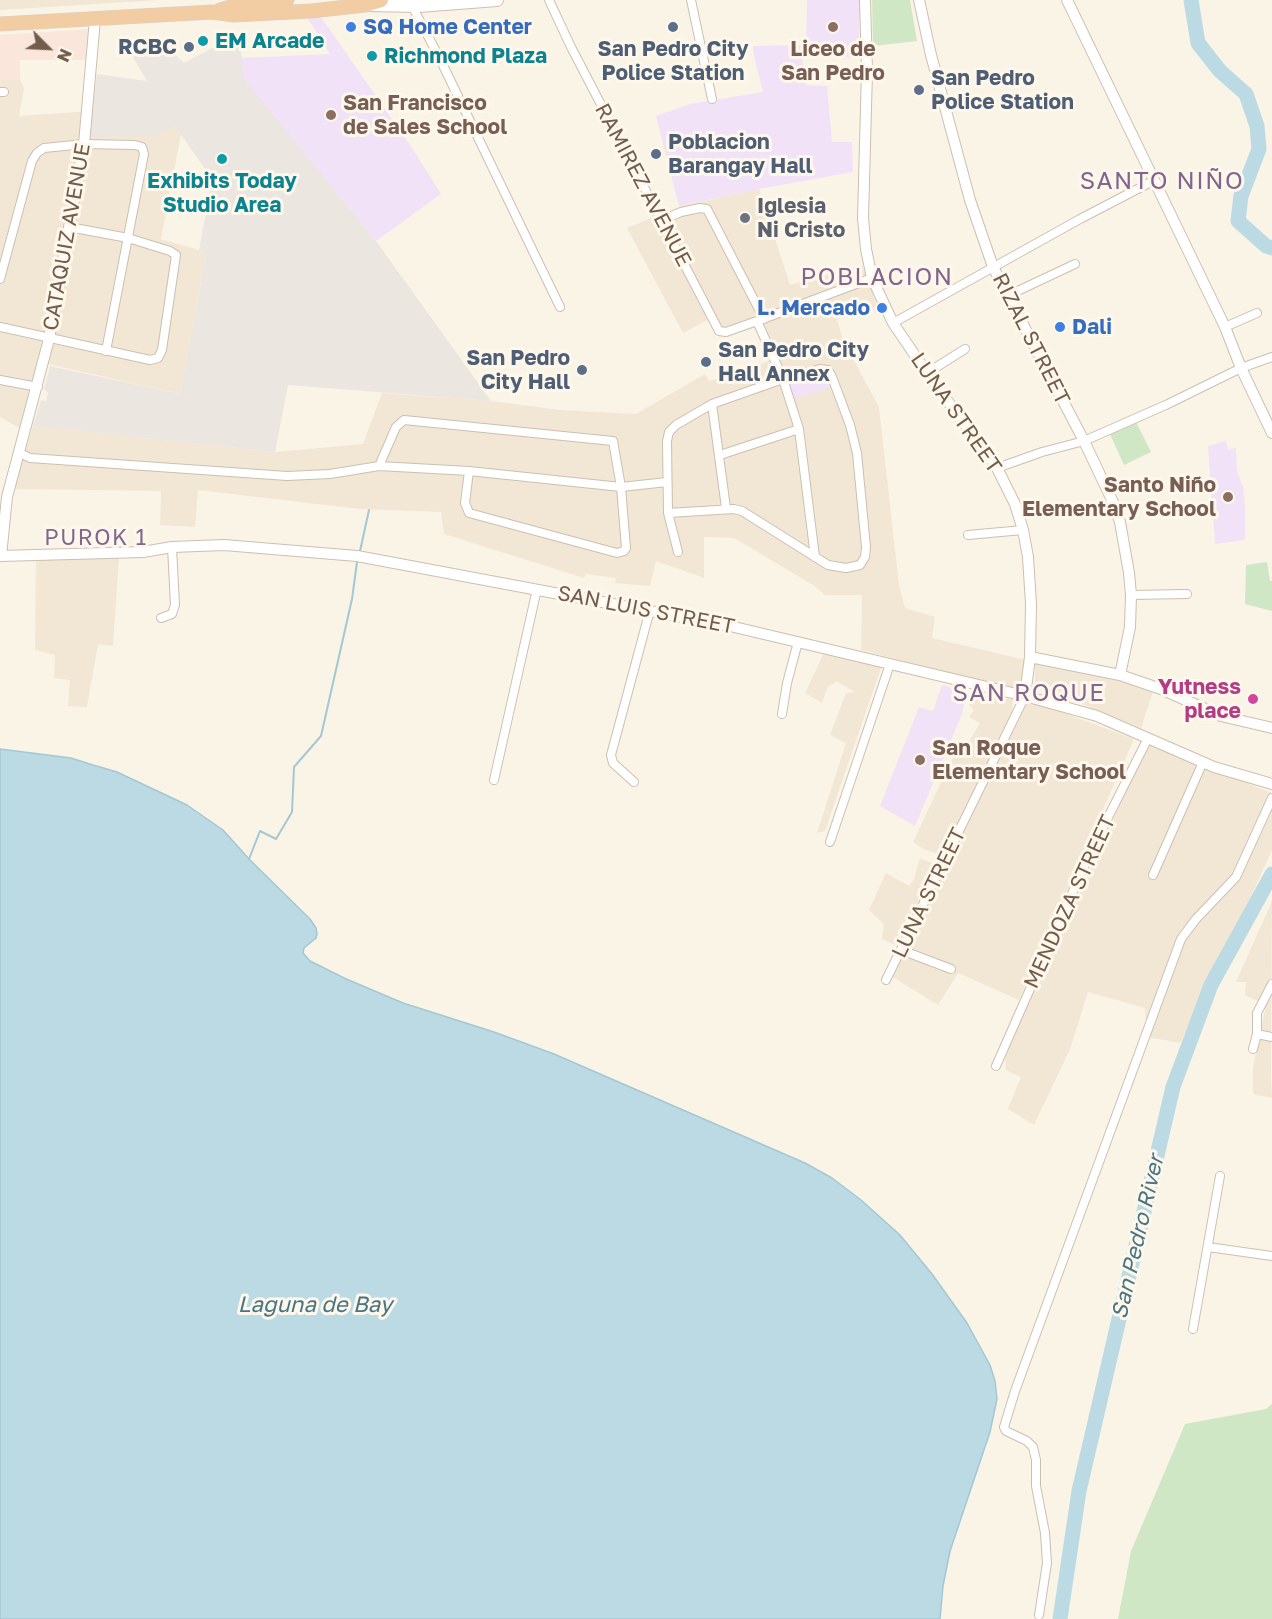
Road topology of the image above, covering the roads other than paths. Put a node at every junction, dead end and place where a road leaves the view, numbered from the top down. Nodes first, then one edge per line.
1 (287, 0) edge
2 (381, 0) edge
3 (497, 0) edge
4 (549, 0) edge
5 (691, 0) edge
6 (865, 0) edge
7 (919, 0) edge
8 (1066, 0) edge
9 (365, 5) junction
10 (212, 6) edge
11 (412, 6) junction
12 (95, 19) junction
13 (0, 24) edge
14 (712, 99) dead end
15 (84, 144) junction
16 (1155, 180) junction
17 (662, 220) junction
18 (69, 227) junction
19 (128, 238) junction
20 (1075, 264) dead end
21 (993, 267) junction
22 (872, 278) junction
23 (0, 279) edge
24 (1007, 296) junction
25 (560, 307) dead end
26 (1257, 313) dead end
27 (760, 320) junction
28 (893, 323) junction
29 (0, 327) edge
30 (1225, 327) junction
31 (49, 339) junction
32 (965, 349) dead end
33 (105, 351) junction
34 (1272, 357) edge
35 (1241, 368) junction
36 (927, 373) junction
37 (783, 379) junction
38 (0, 380) edge
39 (38, 387) junction
40 (712, 404) junction
41 (799, 429) junction
42 (1272, 433) edge
43 (1084, 441) junction
44 (20, 453) junction
45 (720, 455) junction
46 (379, 466) junction
47 (997, 468) junction
48 (470, 471) junction
49 (667, 482) junction
50 (621, 487) junction
51 (726, 508) junction
52 (668, 513) junction
53 (1023, 530) junction
54 (968, 535) dead end
55 (172, 547) junction
56 (678, 552) dead end
57 (1, 556) edge
58 (815, 557) junction
59 (537, 589) junction
60 (1187, 594) dead end
61 (1131, 595) junction
62 (650, 610) junction
63 (161, 618) dead end
64 (798, 642) junction
65 (1030, 657) junction
66 (890, 664) junction
67 (1120, 675) junction
68 (1024, 696) junction
69 (782, 714) dead end
70 (1272, 728) edge
71 (1148, 738) junction
72 (1203, 762) junction
73 (494, 780) dead end
74 (634, 782) dead end
75 (1272, 784) edge
76 (1272, 798) edge
77 (830, 842) dead end
78 (1153, 875) dead end
79 (901, 950) junction
80 (951, 969) dead end
81 (886, 980) dead end
82 (1272, 984) edge
83 (1257, 1034) junction
84 (1272, 1037) edge
85 (1253, 1049) dead end
86 (996, 1066) dead end
87 (1220, 1176) dead end
88 (1208, 1247) junction
89 (1272, 1256) edge
90 (1193, 1329) dead end
91 (1039, 1615) dead end

1 - 10 highway
2 - 9 highway
3 - 11 main road
4 - 17 street, RAMIREZ AVENUE
5 - 14 street
6 - 22 street, LUNA STREET
7 - 21 street, RIZAL STREET
8 - 16 street
9 - 10 highway
9 - 11 main road
10 - 12 highway
11 - 25 street
12 - 13 highway
12 - 15 street, CATAQUIZ AVENUE
15 - 18 street, CATAQUIZ AVENUE
15 - 19 street
15 - 23 street
16 - 21 street
16 - 30 street
17 - 27 street, RAMIREZ AVENUE
17 - 27 street
18 - 19 street
18 - 31 street, CATAQUIZ AVENUE
19 - 33 street
19 - 33 street
20 - 24 street
21 - 24 street, RIZAL STREET
21 - 28 street
22 - 27 street
22 - 28 street, LUNA STREET
24 - 43 street, RIZAL STREET
26 - 30 street
27 - 37 street
28 - 36 street, LUNA STREET
29 - 31 street
30 - 35 street
31 - 33 street
31 - 39 street, CATAQUIZ AVENUE
32 - 36 street
34 - 35 street
35 - 42 street
35 - 43 street
36 - 47 street, LUNA STREET
37 - 40 street
37 - 41 street
37 - 58 street
38 - 39 street
39 - 44 street, CATAQUIZ AVENUE
40 - 45 street
40 - 49 street
41 - 45 street
41 - 58 street
43 - 47 street
43 - 61 street, RIZAL STREET
44 - 46 street
44 - 57 street, CATAQUIZ AVENUE
45 - 51 street
46 - 48 street
46 - 50 street
47 - 53 street, LUNA STREET
48 - 50 street
48 - 50 street
49 - 50 street
49 - 52 street
51 - 52 street
51 - 58 street
52 - 56 street
53 - 54 street
53 - 65 street, LUNA STREET
55 - 57 street, SAN LUIS STREET
55 - 59 street, SAN LUIS STREET
55 - 63 street
59 - 62 street, SAN LUIS STREET
59 - 73 street
60 - 61 street
61 - 67 street, RIZAL STREET
62 - 64 street, SAN LUIS STREET
62 - 74 street
64 - 66 street, SAN LUIS STREET
64 - 69 street
65 - 67 street
65 - 68 street, LUNA STREET
66 - 68 street, SAN LUIS STREET
66 - 77 street
67 - 70 street
68 - 71 street, SAN LUIS STREET
68 - 79 street, LUNA STREET
71 - 72 street, SAN LUIS STREET
71 - 86 street, MENDOZA STREET
72 - 75 street, SAN LUIS STREET
72 - 78 street
76 - 91 street
79 - 80 street
79 - 81 street, LUNA STREET
82 - 83 street
83 - 84 street
83 - 85 street
87 - 88 street
88 - 89 street
88 - 90 street

